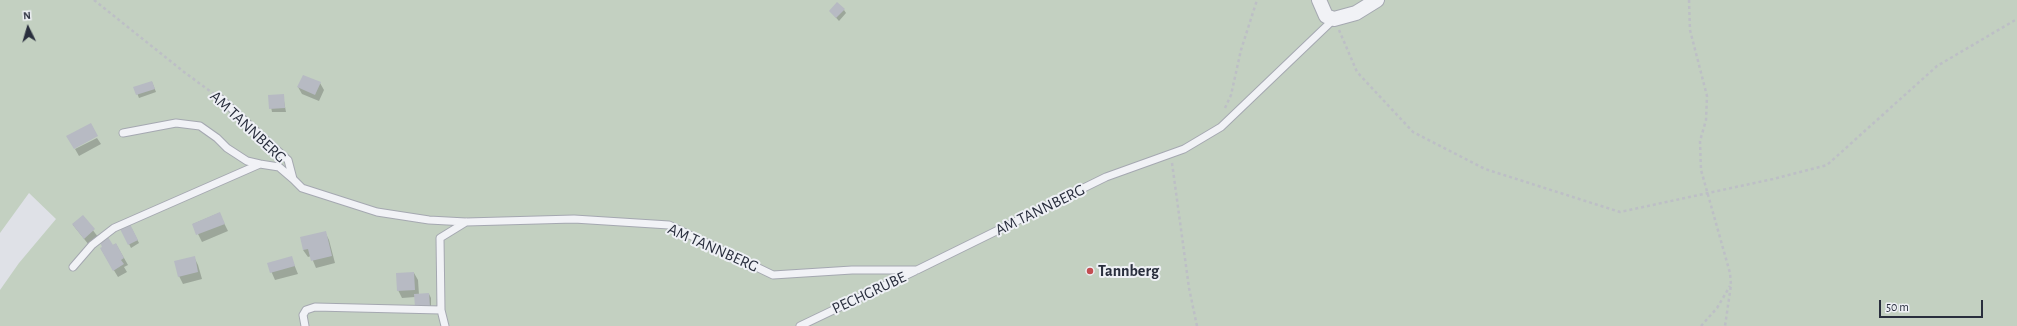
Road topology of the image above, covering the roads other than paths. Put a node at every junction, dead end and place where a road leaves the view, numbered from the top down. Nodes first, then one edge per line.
1 (1319, 0) edge
2 (1376, 0) edge
3 (1334, 19) junction
4 (222, 99) road end
5 (123, 133) dead end
6 (260, 164) junction
7 (293, 179) junction
8 (466, 222) junction
9 (73, 267) dead end
10 (917, 270) junction
11 (441, 310) junction
12 (305, 326) edge
13 (445, 326) edge
14 (800, 326) edge

1 - 3 street
2 - 3 street
3 - 10 lane, AM TANNBERG
4 - 7 lane, AM TANNBERG
5 - 6 lane
6 - 7 lane
6 - 9 lane
7 - 8 lane, AM TANNBERG
8 - 10 lane, AM TANNBERG
8 - 11 lane
10 - 14 lane, PECHGRUBE
11 - 12 lane
11 - 13 lane

